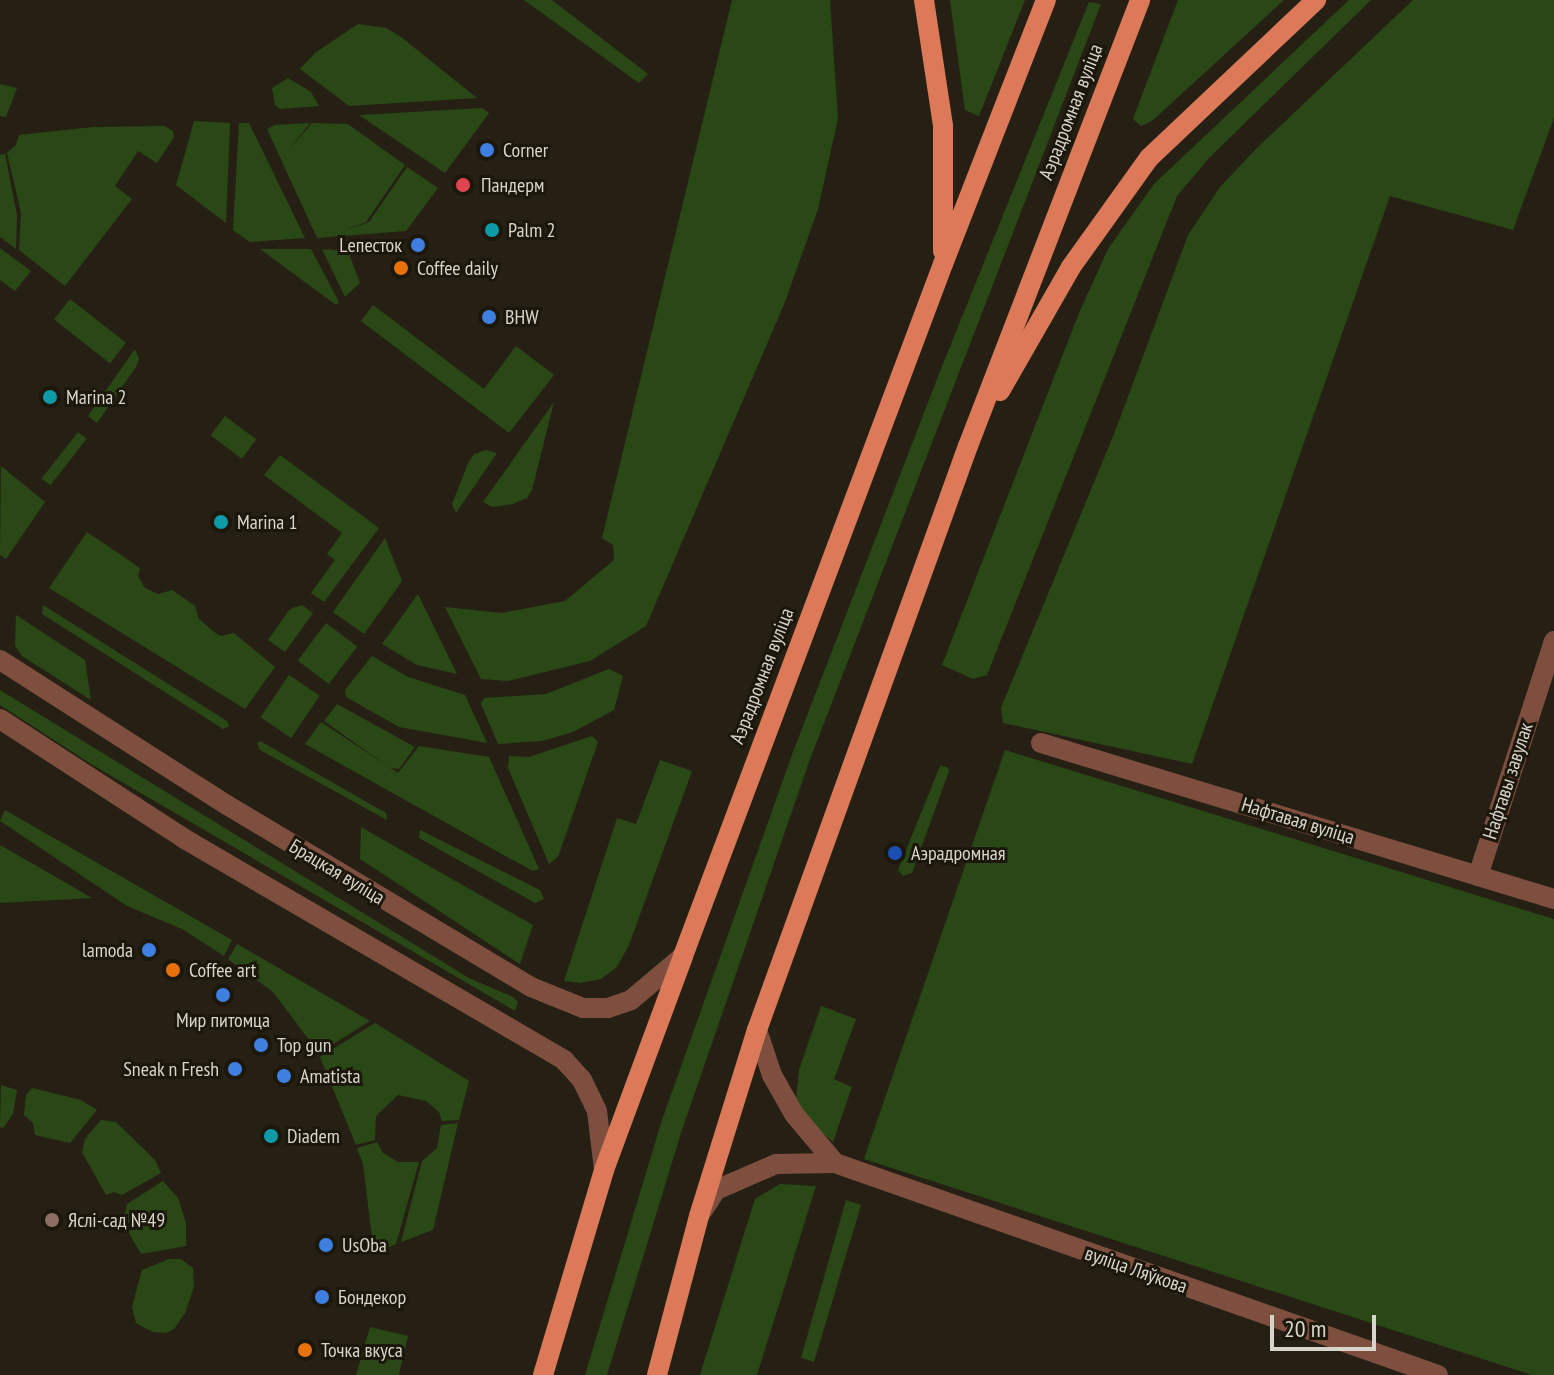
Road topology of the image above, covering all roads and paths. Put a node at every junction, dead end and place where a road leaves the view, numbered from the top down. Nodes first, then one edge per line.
1 (924, 0) edge
2 (1046, 0) edge
3 (1140, 0) edge
4 (1316, 0) edge
5 (943, 264) junction
6 (968, 446) junction
7 (1554, 641) edge
8 (0, 660) edge
9 (0, 719) edge
10 (1041, 743) dead end
11 (1478, 876) junction
12 (1554, 899) edge
13 (683, 956) junction
14 (757, 1030) junction
15 (835, 1163) junction
16 (604, 1170) junction
17 (699, 1216) junction
18 (543, 1375) edge
19 (657, 1375) edge
20 (1438, 1375) edge

1 - 5 main road
2 - 5 main road, Аэрадромная вуліца
3 - 6 main road, Аэрадромная вуліца
4 - 6 main road
5 - 13 main road, Аэрадромная вуліца
6 - 14 main road, Аэрадромная вуліца
7 - 11 street, Нафтавы завулак
8 - 13 street, Брацкая вуліца
9 - 16 street
10 - 11 street, Нафтавая вуліца
11 - 12 street, Нафтавая вуліца
13 - 16 main road, Аэрадромная вуліца
14 - 15 street
14 - 17 main road, Аэрадромная вуліца
15 - 17 street, вуліца Ляўкова
15 - 20 street, вуліца Ляўкова
16 - 18 main road, Аэрадромная вуліца
17 - 19 main road, Аэрадромная вуліца

